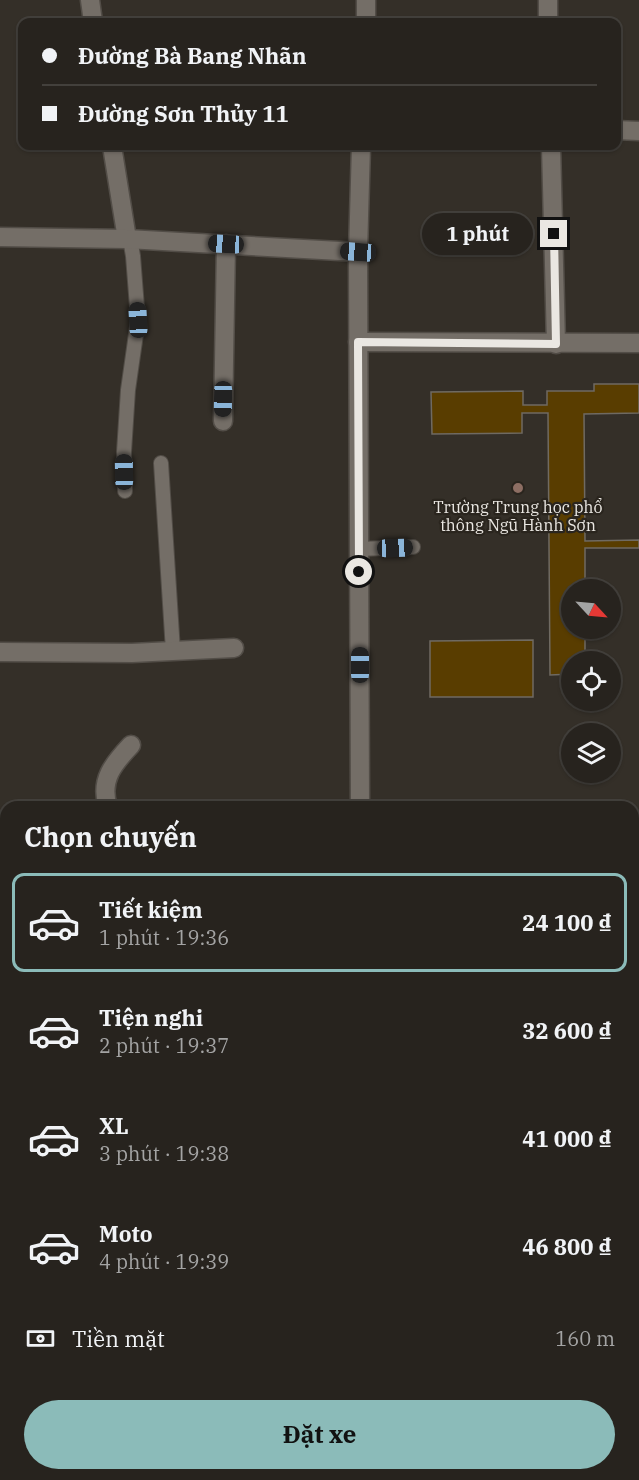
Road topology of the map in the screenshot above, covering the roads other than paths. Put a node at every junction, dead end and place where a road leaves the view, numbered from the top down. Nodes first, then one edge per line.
1 (90, 0) edge
2 (366, 0) edge
3 (548, 0) edge
4 (92, 18) edge
5 (366, 18) edge
6 (548, 18) edge
7 (621, 130) edge
8 (639, 131) edge
9 (113, 150) edge
10 (361, 150) edge
11 (551, 150) edge
12 (0, 237) edge
13 (128, 239) junction
14 (226, 244) junction
15 (358, 252) junction
16 (358, 342) junction
17 (639, 343) edge
18 (556, 344) junction
19 (223, 421) dead end
20 (161, 463) dead end
21 (124, 491) dead end
22 (413, 547) dead end
23 (359, 549) junction
24 (234, 648) dead end
25 (173, 651) junction
26 (0, 652) edge
27 (131, 745) dead end
28 (105, 801) edge
29 (360, 801) edge

1 - 4 street
2 - 5 street
3 - 6 street
7 - 8 street
9 - 13 street
10 - 15 street
11 - 18 street
12 - 13 street
13 - 14 street
13 - 21 lane
14 - 15 street
14 - 19 street
15 - 16 street
16 - 18 street
16 - 23 street
17 - 18 street
20 - 25 lane
22 - 23 lane
23 - 29 street
24 - 25 street
25 - 26 street
27 - 28 street

